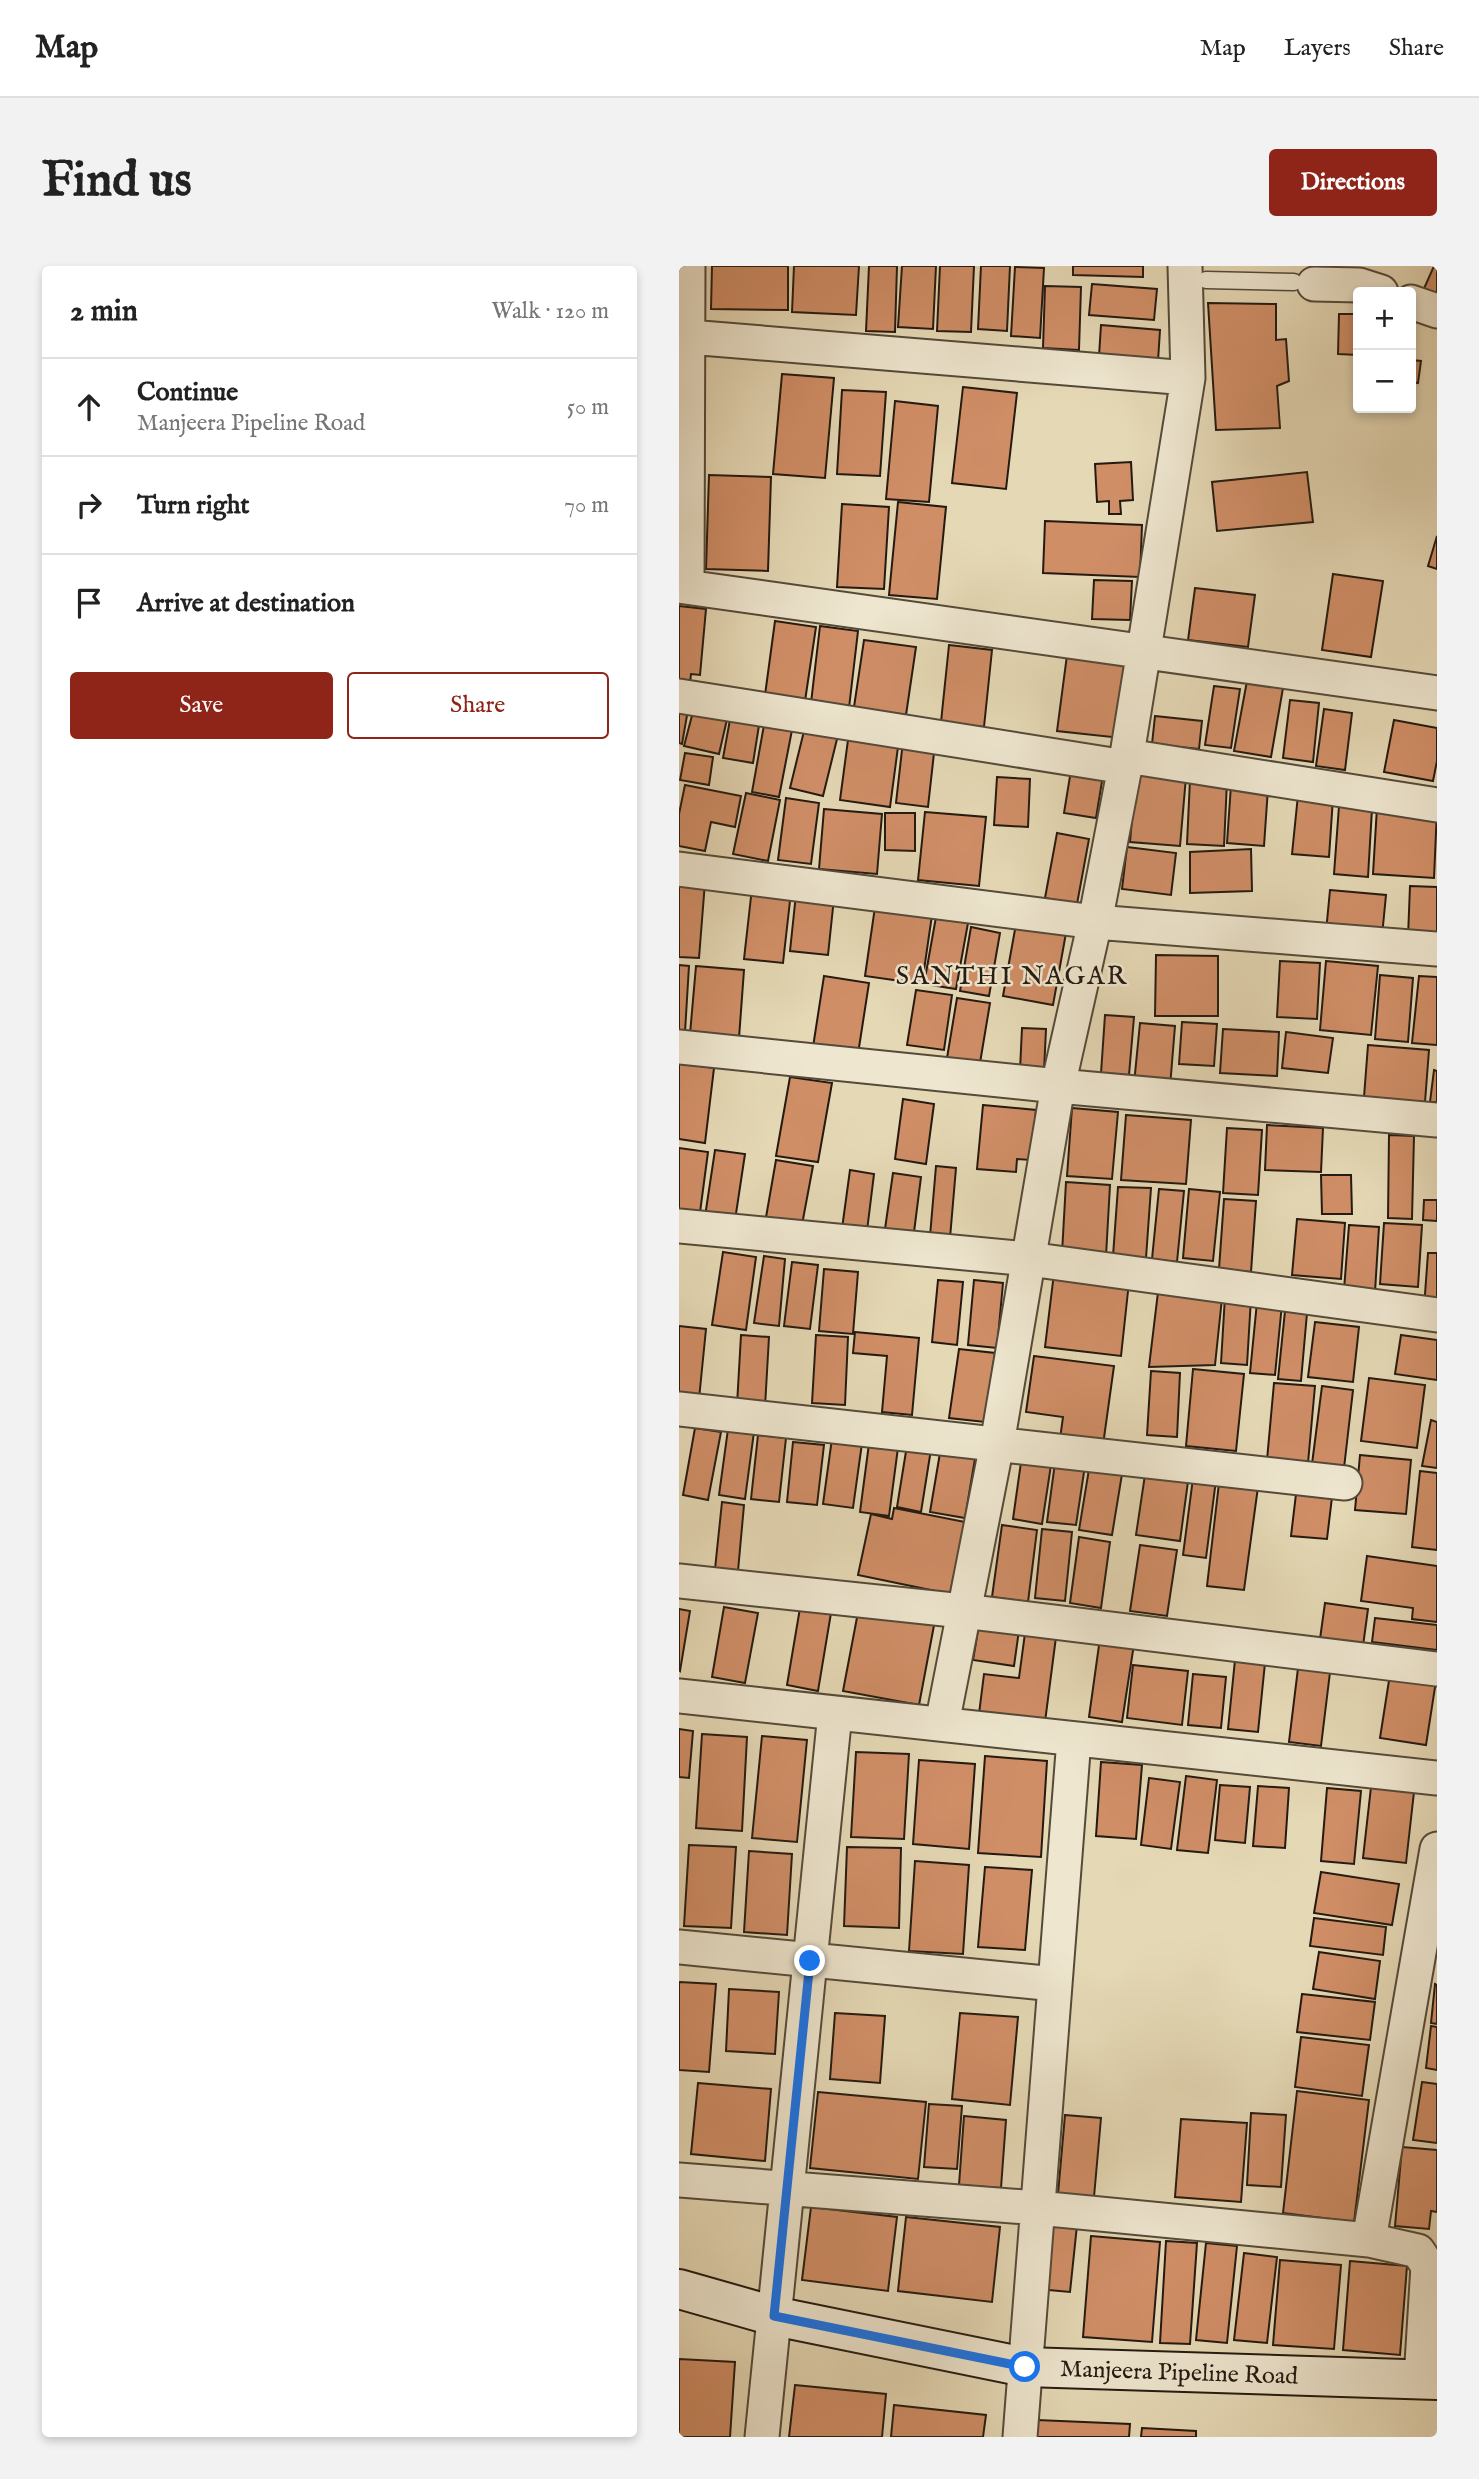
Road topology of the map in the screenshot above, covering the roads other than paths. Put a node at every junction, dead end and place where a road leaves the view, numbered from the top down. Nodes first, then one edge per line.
1 (688, 266) edge
2 (1192, 275) edge
3 (1304, 283) joint
4 (1366, 287) edge
5 (1416, 304) edge
6 (1437, 311) edge
7 (689, 337) junction
8 (1188, 378) junction
9 (683, 398) edge
10 (683, 587) edge
11 (1144, 652) junction
12 (1437, 692) edge
13 (679, 696) edge
14 (1126, 762) junction
15 (1437, 805) edge
16 (679, 869) edge
17 (1095, 922) junction
18 (1437, 949) edge
19 (679, 1047) edge
20 (1058, 1086) junction
21 (1437, 1120) edge
22 (679, 1226) edge
23 (1029, 1259) junction
24 (1437, 1315) edge
25 (679, 1409) edge
26 (997, 1444) junction
27 (1345, 1483) dead end
28 (679, 1581) edge
29 (963, 1611) junction
30 (1437, 1669) edge
31 (679, 1696) edge
32 (835, 1713) junction
33 (942, 1724) junction
34 (1074, 1739) junction
35 (1437, 1778) edge
36 (1437, 1849) edge
37 (679, 1947) edge
38 (810, 1961) junction
39 (1055, 1984) junction
40 (679, 2180) edge
41 (787, 2188) junction
42 (1038, 2207) junction
43 (1369, 2240) junction
44 (679, 2289) edge
45 (774, 2316) junction
46 (1025, 2367) junction
47 (1429, 2379) edge
48 (761, 2437) edge
49 (1020, 2437) edge

1 - 7 street
2 - 3 lane
2 - 8 street
3 - 4 street
5 - 6 street
7 - 8 street
7 - 9 street
8 - 11 street
9 - 10 street
10 - 11 street
11 - 12 street
11 - 14 street
13 - 14 street
14 - 15 street
14 - 17 street
16 - 17 street
17 - 18 street
17 - 20 street
19 - 20 street
20 - 21 street
20 - 23 street
22 - 23 street
23 - 24 street
23 - 26 street
25 - 26 street
26 - 27 street
26 - 29 street
28 - 29 street
29 - 30 street
29 - 33 street
31 - 32 street
32 - 33 street
32 - 38 street
33 - 34 street
34 - 35 street
34 - 39 street
36 - 43 street
37 - 38 street
38 - 39 street
38 - 41 street
39 - 42 street
40 - 41 street
41 - 42 street
41 - 45 street
42 - 43 street
42 - 46 street
43 - 47 street
44 - 45 street, Manjeera Pipeline Road
45 - 46 street, Manjeera Pipeline Road
45 - 48 street
46 - 47 street, Manjeera Pipeline Road
46 - 49 street

